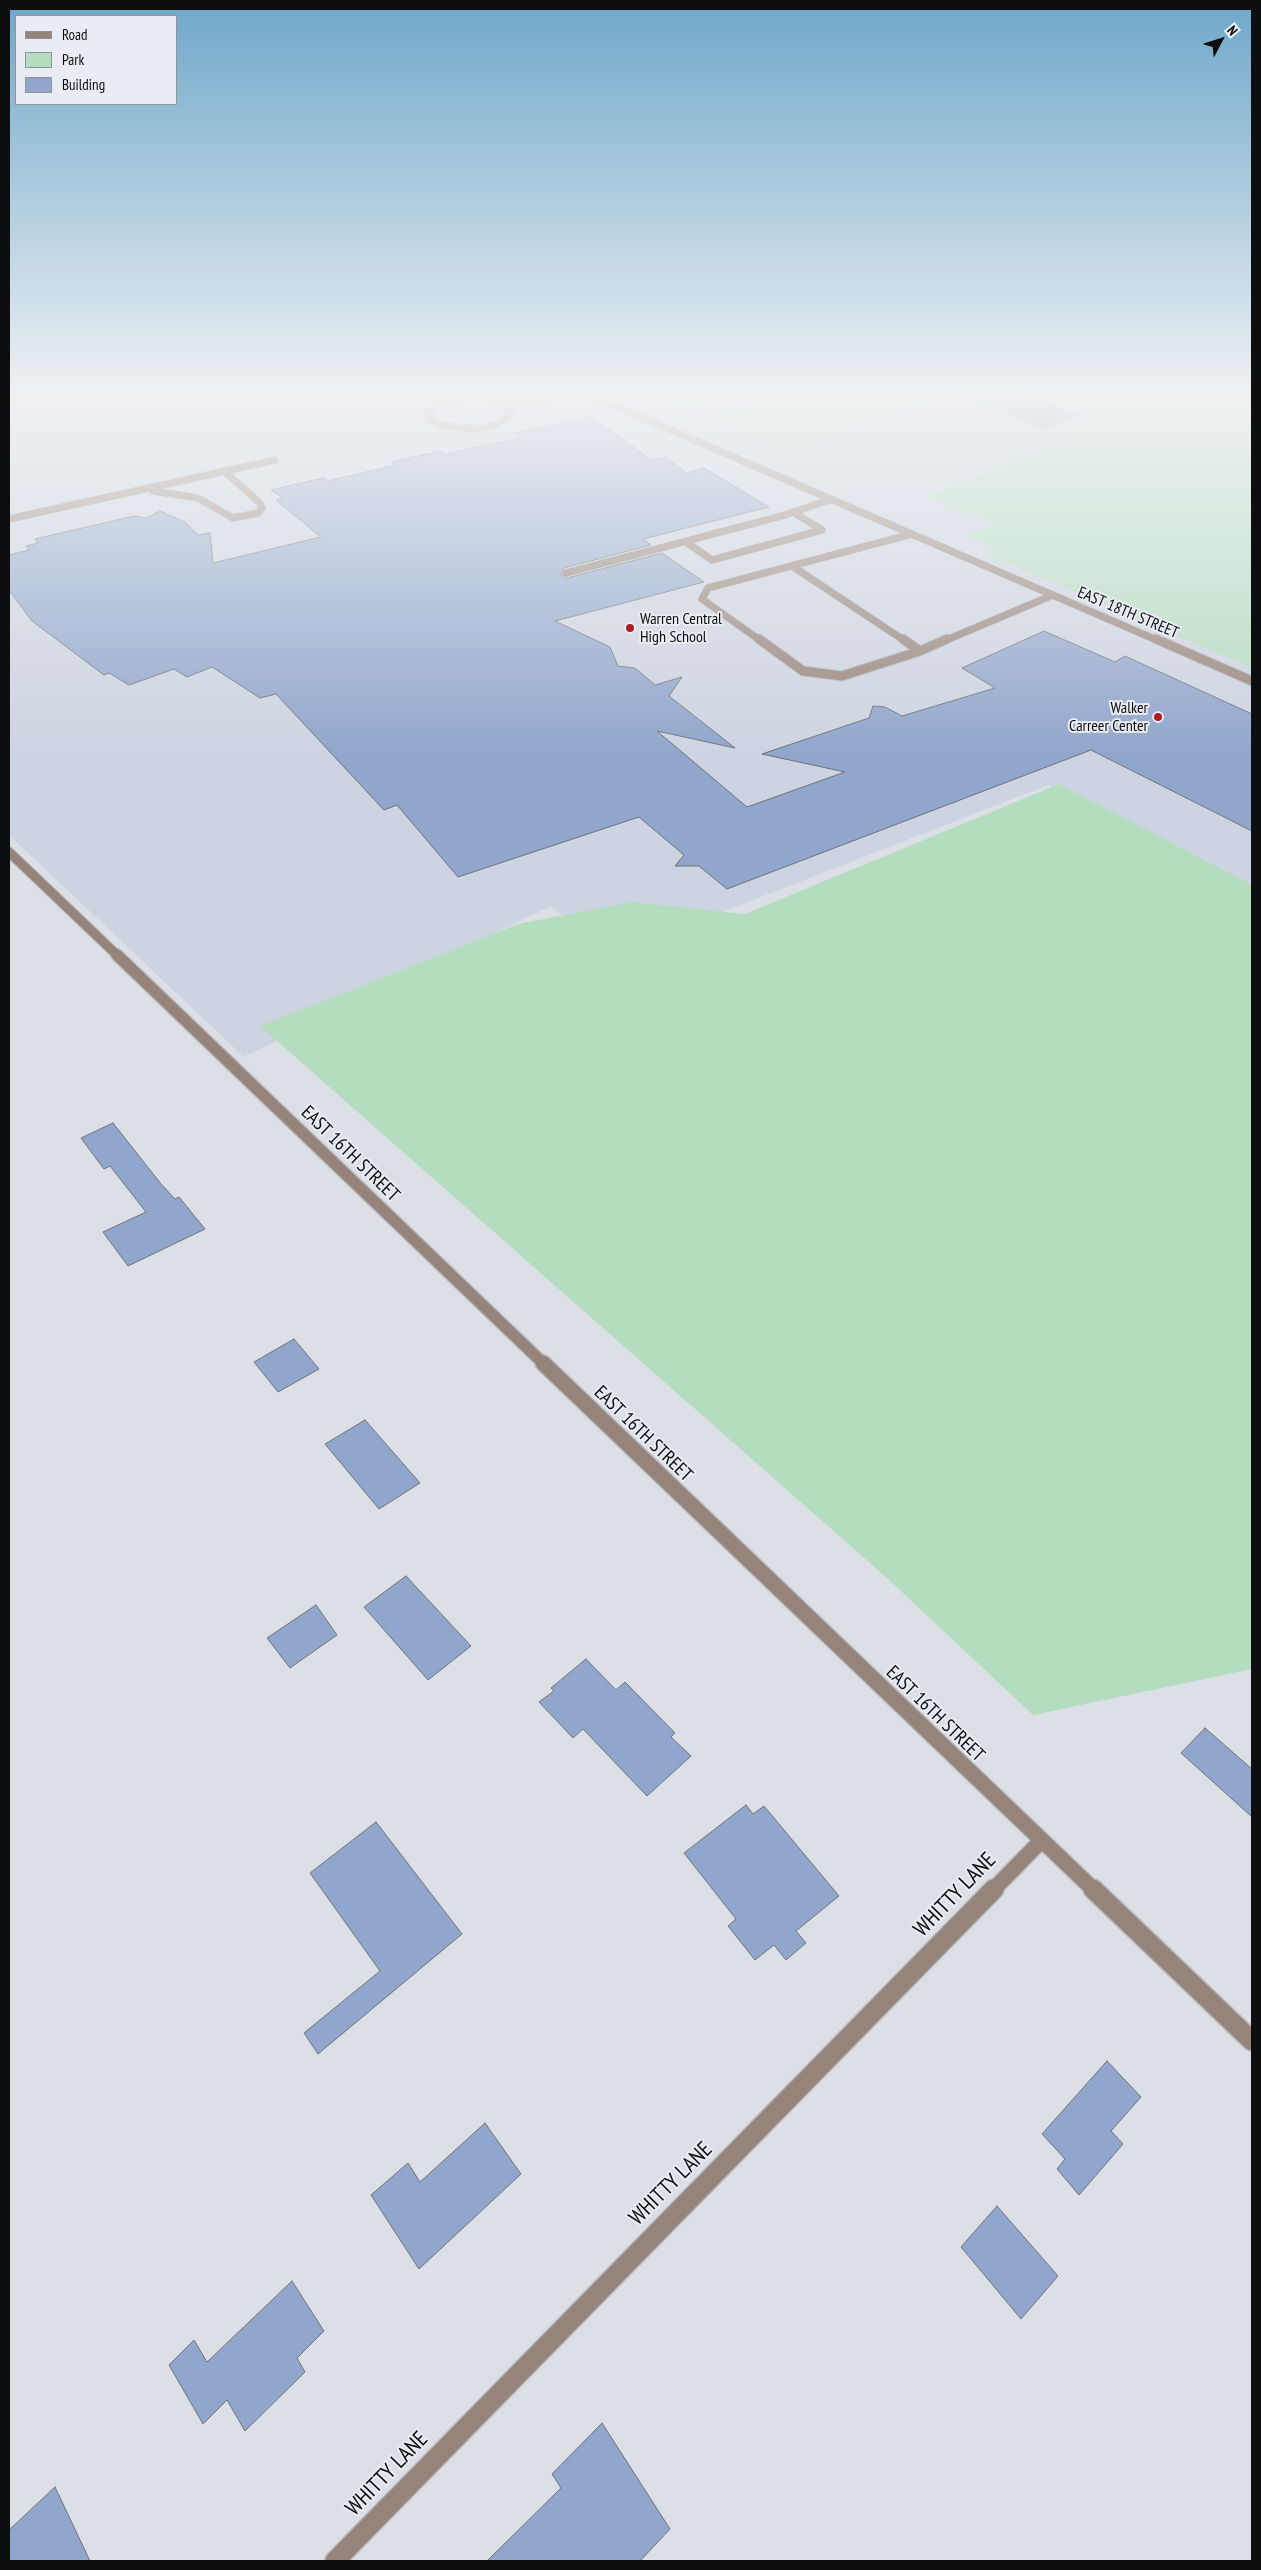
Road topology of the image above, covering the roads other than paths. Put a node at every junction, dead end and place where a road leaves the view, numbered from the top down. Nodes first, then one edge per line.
1 (23, 516) edge
2 (226, 516) edge
3 (243, 516) edge
4 (779, 516) edge
5 (799, 516) edge
6 (871, 516) edge
7 (9, 519) edge
8 (912, 534) junction
9 (686, 542) junction
10 (792, 566) junction
11 (566, 573) dead end
12 (1053, 595) junction
13 (920, 651) junction
14 (1252, 681) edge
15 (9, 852) edge
16 (1041, 1841) junction
17 (1252, 2041) edge
18 (335, 2561) edge

1 - 7 street
2 - 3 street
4 - 9 street
5 - 9 street
6 - 8 street, EAST 18TH STREET
8 - 10 street
8 - 12 street, EAST 18TH STREET
9 - 11 street
10 - 13 street
10 - 13 street
12 - 13 street
12 - 14 street, EAST 18TH STREET
15 - 16 street, EAST 16TH STREET
16 - 17 street, EAST 16TH STREET
16 - 18 street, WHITTY LANE

